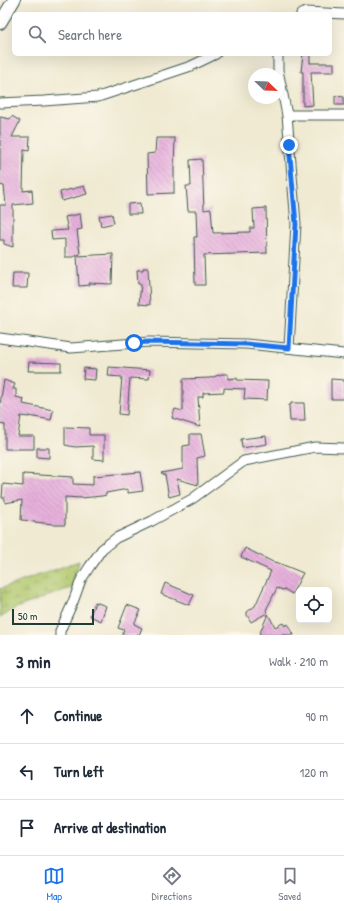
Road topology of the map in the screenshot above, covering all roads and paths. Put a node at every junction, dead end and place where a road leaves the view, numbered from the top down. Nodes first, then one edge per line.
1 (14, 0) edge
2 (332, 13) edge
3 (344, 14) edge
4 (0, 23) edge
5 (212, 56) edge
6 (278, 56) edge
7 (0, 103) edge
8 (287, 115) junction
9 (344, 115) edge
10 (0, 338) edge
11 (289, 348) junction
12 (344, 354) edge
13 (344, 448) edge
14 (60, 635) edge

1 - 4 street
2 - 3 street
5 - 7 street
6 - 8 street
8 - 9 street
8 - 11 street
10 - 11 street
11 - 12 street
13 - 14 street

